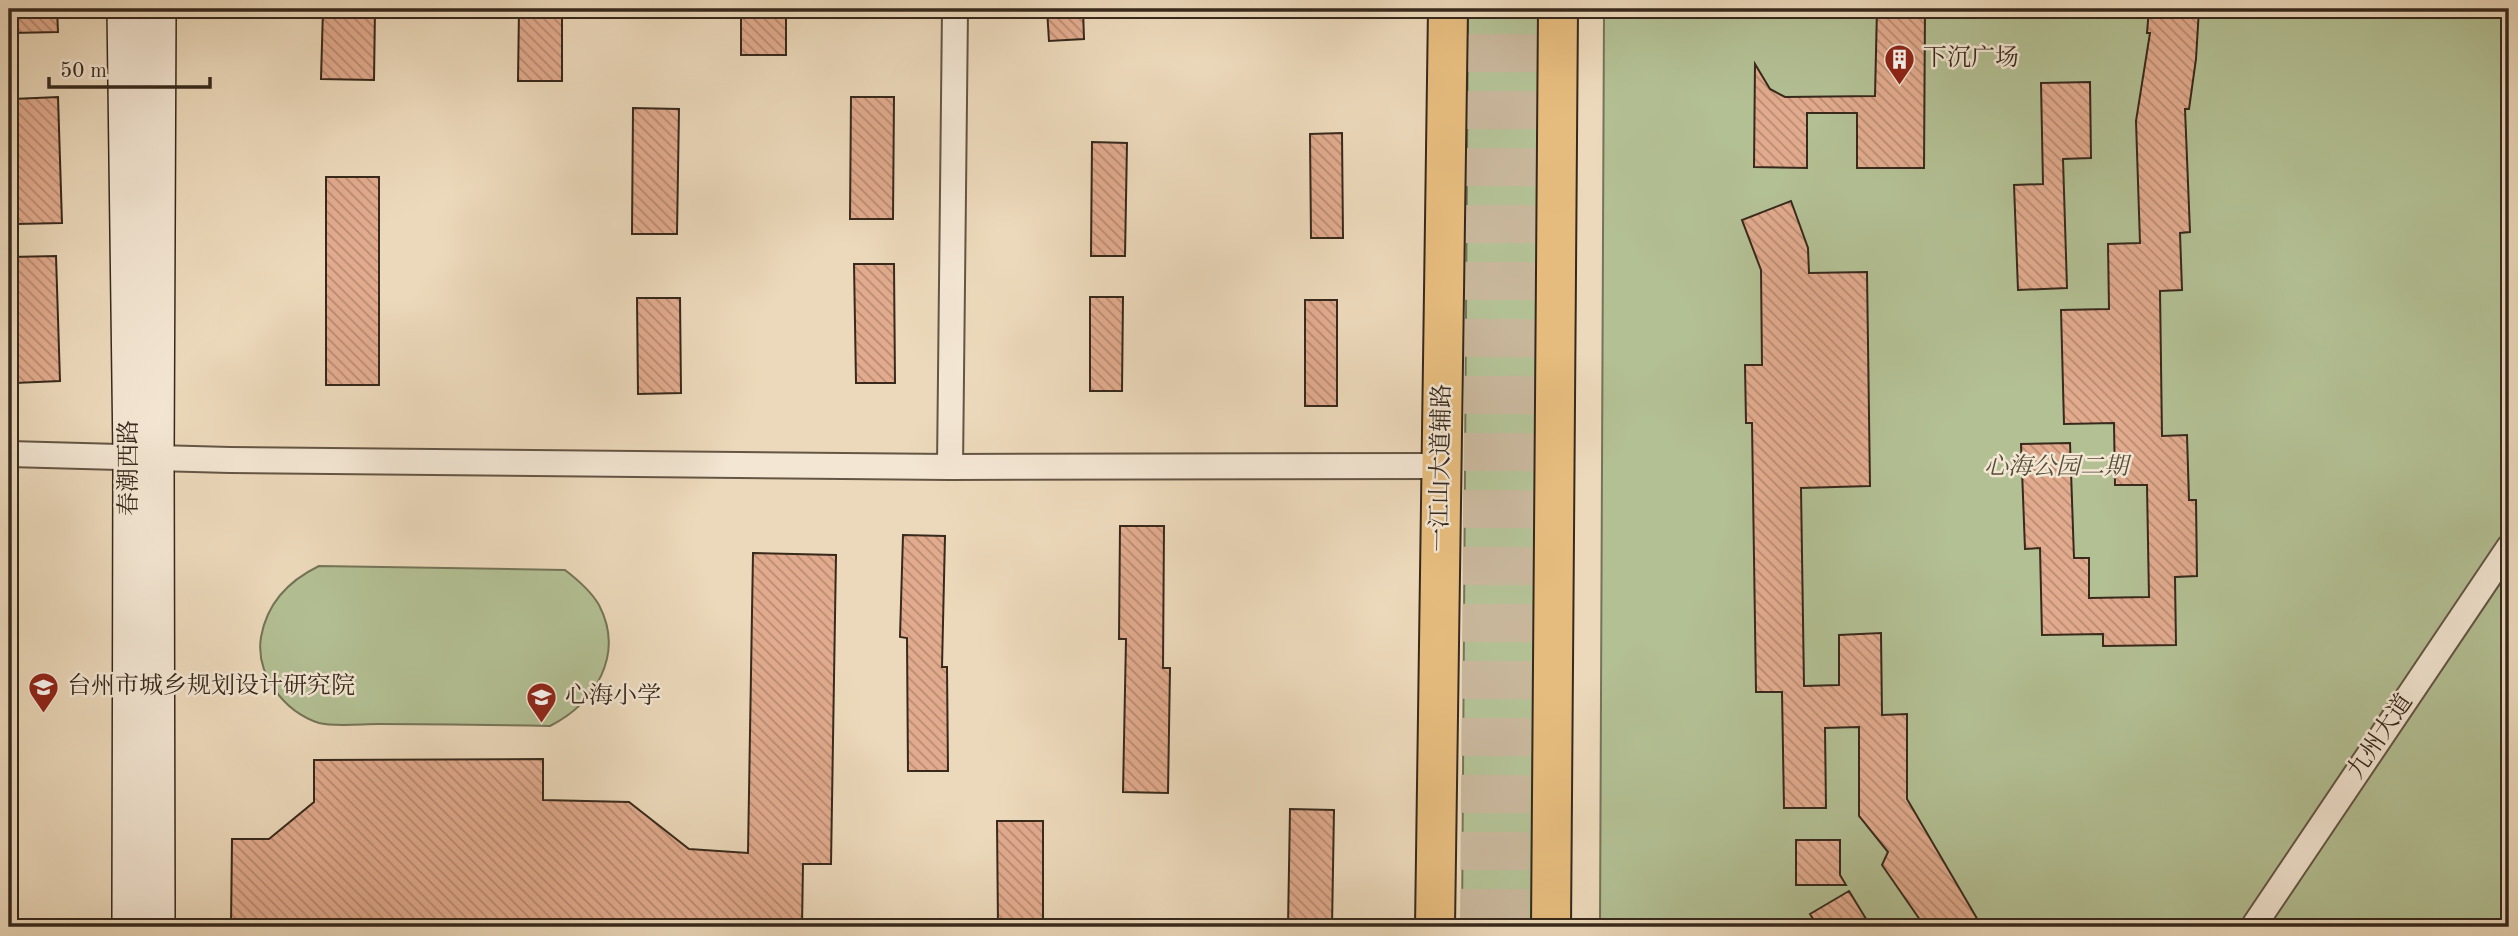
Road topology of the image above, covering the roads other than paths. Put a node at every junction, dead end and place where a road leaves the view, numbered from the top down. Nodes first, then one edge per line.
1 (125, 9) edge
2 (158, 9) edge
3 (955, 9) edge
4 (1448, 9) edge
5 (1558, 9) edge
6 (9, 454) edge
7 (143, 457) junction
8 (1442, 466) junction
9 (950, 467) junction
10 (2509, 547) edge
11 (130, 927) edge
12 (157, 927) edge
13 (1435, 927) edge
14 (1551, 927) edge
15 (2253, 927) edge

1 - 7 main road, 春潮西路
2 - 7 main road, 春潮西路
3 - 9 street
4 - 8 main road, 一江山大道辅路
5 - 14 main road
6 - 7 street
7 - 9 street
7 - 11 main road, 春潮西路
7 - 12 main road, 春潮西路
8 - 9 street
8 - 13 main road, 一江山大道辅路
10 - 15 street, 九州大道

